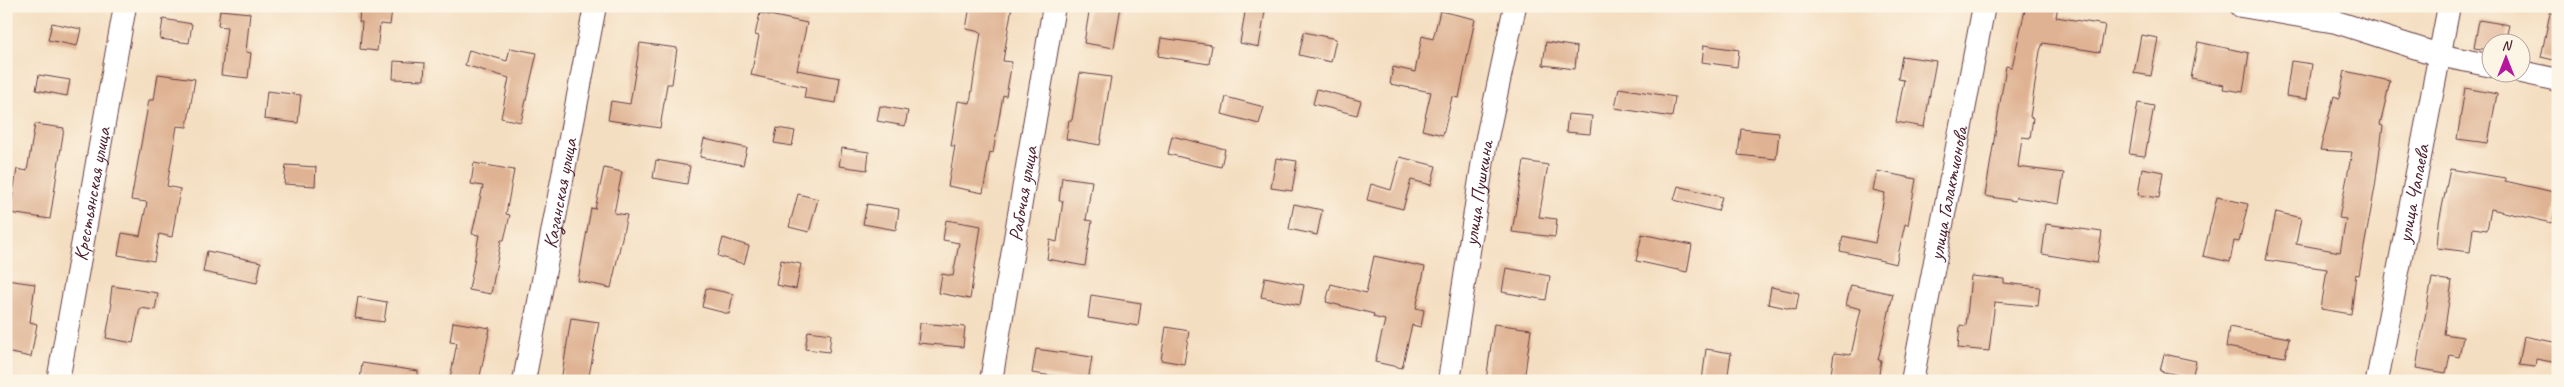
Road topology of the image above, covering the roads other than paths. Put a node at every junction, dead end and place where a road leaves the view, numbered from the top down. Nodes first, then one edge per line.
1 (125, 6) edge
2 (595, 6) edge
3 (1054, 6) edge
4 (1515, 6) edge
5 (1984, 6) edge
6 (2241, 6) edge
7 (2449, 6) edge
8 (2439, 55) junction
9 (2482, 64) edge
10 (2532, 74) edge
11 (2558, 80) edge
12 (58, 381) edge
13 (524, 381) edge
14 (991, 381) edge
15 (1448, 381) edge
16 (1912, 381) edge
17 (2377, 381) edge

1 - 12 street, Крестьянская улица
2 - 13 street, Казанская улица
3 - 14 street, Рабочая улица
4 - 15 street, улица Пушкина
5 - 16 street, улица Галактионова
6 - 8 street
7 - 8 street, улица Чапаева
8 - 9 street
8 - 17 street, улица Чапаева
10 - 11 street

